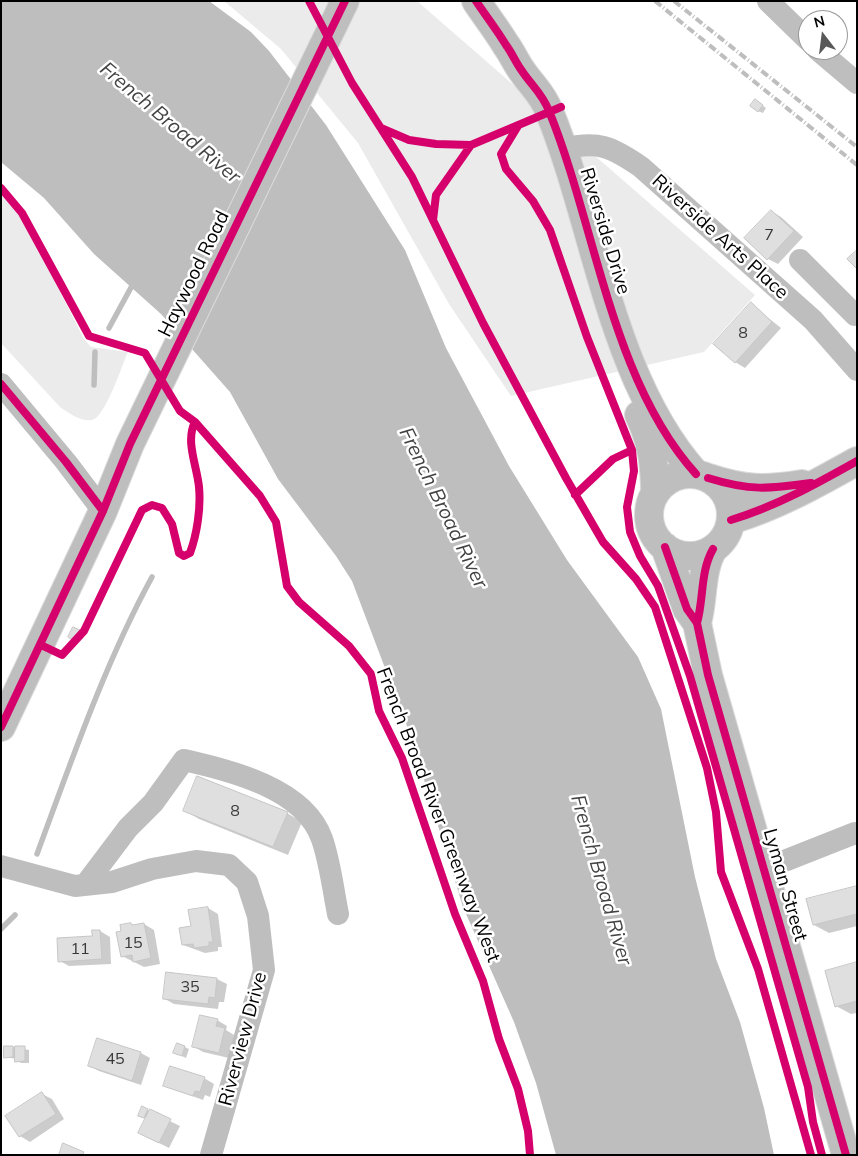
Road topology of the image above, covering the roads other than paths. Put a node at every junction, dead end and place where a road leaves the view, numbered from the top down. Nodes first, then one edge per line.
1 (345, 1) edge
2 (476, 1) edge
3 (768, 1) edge
4 (798, 30) edge
5 (830, 60) edge
6 (522, 71) junction
7 (857, 83) edge
8 (563, 149) junction
9 (800, 260) dead end
10 (824, 285) junction
11 (801, 309) junction
12 (855, 315) dead end
13 (857, 370) edge
14 (1, 384) edge
15 (857, 461) edge
16 (702, 476) junction
17 (821, 481) junction
18 (655, 494) junction
19 (103, 511) junction
20 (731, 520) junction
21 (665, 547) junction
22 (713, 549) junction
23 (697, 624) junction
24 (1, 727) edge
25 (856, 833) edge
26 (1, 866) edge
27 (764, 869) junction
28 (85, 885) junction
29 (338, 914) dead end
30 (211, 1155) edge
31 (846, 1155) edge

1 - 19 main road, Haywood Road
2 - 6 main road, Riverside Drive
3 - 4 street
5 - 7 street
6 - 8 main road, Riverside Drive
6 - 18 main road, Riverside Drive
8 - 11 street, Riverside Arts Place
8 - 16 main road, Riverside Drive
9 - 10 street
10 - 11 street
10 - 12 street
11 - 13 street, Riverside Arts Place
14 - 19 street
15 - 17 main road
16 - 17 main road
16 - 18 main road
16 - 20 main road
17 - 20 main road
18 - 21 main road
19 - 24 main road, Haywood Road
20 - 22 main road
21 - 22 main road
21 - 23 main road, Lyman Street
22 - 23 main road, Lyman Street
23 - 27 main road, Lyman Street
25 - 27 street
26 - 28 street, Riverview Drive
27 - 31 main road, Lyman Street
28 - 29 street
28 - 30 street, Riverview Drive

